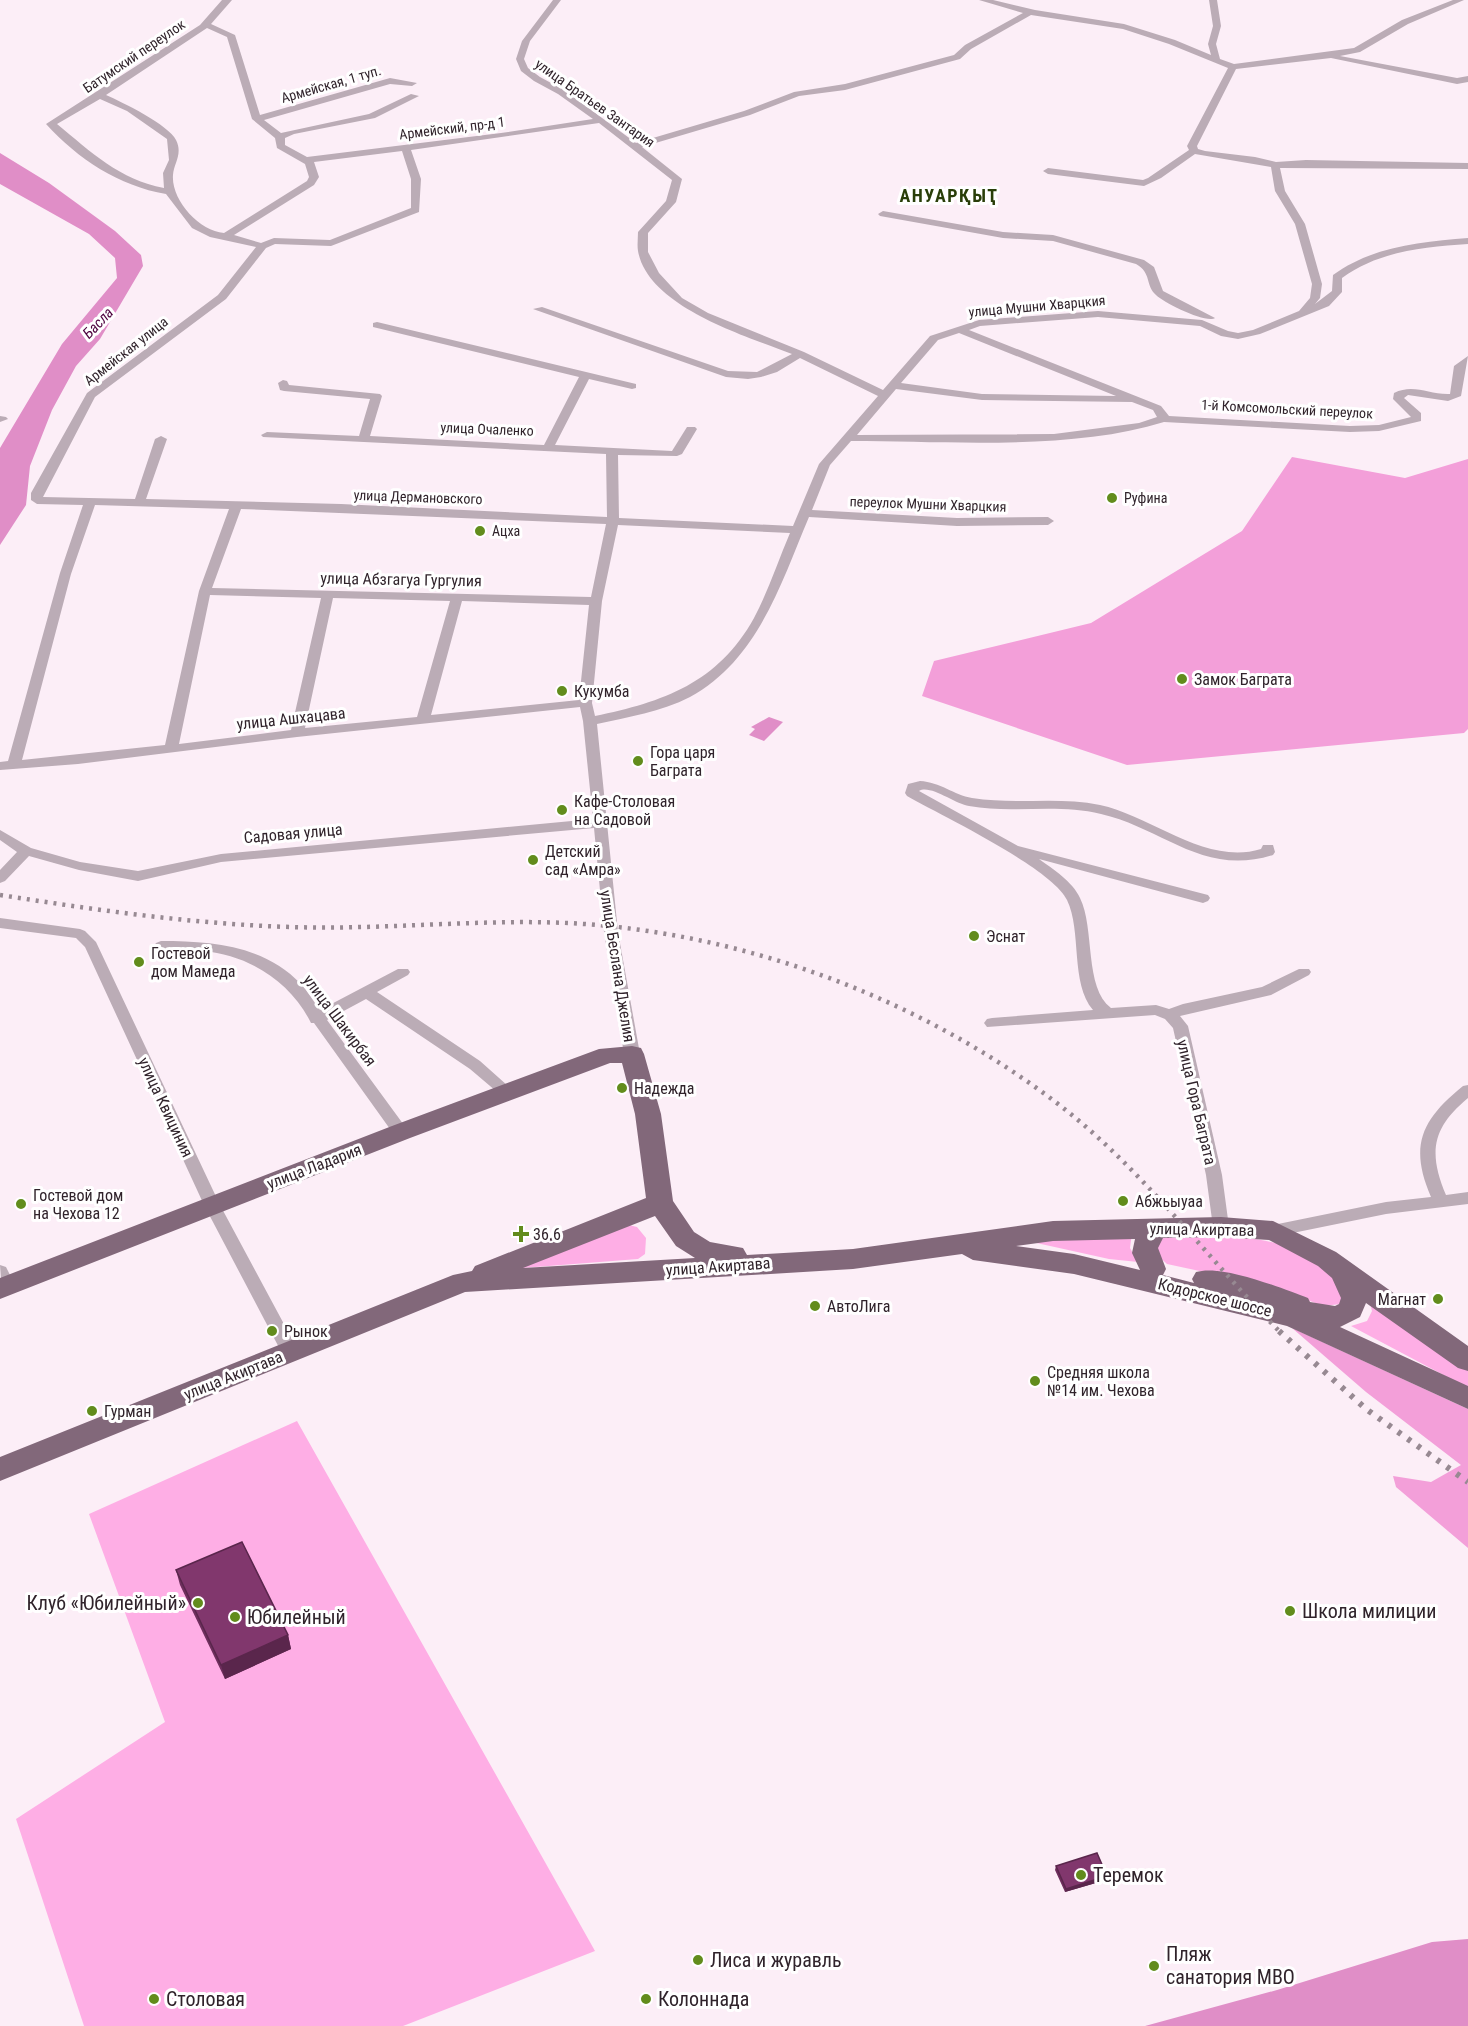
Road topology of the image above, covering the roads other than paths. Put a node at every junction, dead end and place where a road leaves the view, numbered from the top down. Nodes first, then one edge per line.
1 (228, 0) edge
2 (557, 0) edge
3 (983, 0) edge
4 (1213, 0) edge
5 (1460, 0) edge
6 (1030, 12) junction
7 (207, 25) junction
8 (1327, 56) junction
9 (1216, 58) junction
10 (1233, 67) junction
11 (1468, 79) edge
12 (412, 83) dead end
13 (101, 96) junction
14 (414, 96) dead end
15 (257, 118) junction
16 (601, 120) junction
17 (280, 137) junction
18 (405, 147) junction
19 (633, 147) junction
20 (1194, 150) junction
21 (305, 160) junction
22 (1275, 165) junction
23 (1468, 166) edge
24 (1048, 171) dead end
25 (169, 192) junction
26 (883, 214) dead end
27 (226, 236) junction
28 (1468, 241) edge
29 (262, 246) junction
30 (538, 309) dead end
31 (1303, 311) junction
32 (377, 325) dead end
33 (957, 329) junction
34 (1216, 329) junction
35 (801, 354) junction
36 (1468, 359) edge
37 (585, 376) junction
38 (283, 383) dead end
39 (894, 385) junction
40 (632, 387) dead end
41 (885, 395) junction
42 (1130, 399) junction
43 (1163, 419) junction
44 (691, 429) dead end
45 (267, 435) dead end
46 (848, 438) junction
47 (161, 439) dead end
48 (363, 440) junction
49 (549, 446) junction
50 (612, 450) junction
51 (37, 500) joint
52 (90, 502) junction
53 (139, 503) junction
54 (236, 506) junction
55 (806, 513) junction
56 (613, 520) junction
57 (1048, 521) dead end
58 (798, 530) junction
59 (205, 591) junction
60 (328, 594) junction
61 (457, 597) junction
62 (596, 601) junction
63 (585, 703) junction
64 (423, 720) junction
65 (590, 721) junction
66 (297, 733) junction
67 (171, 748) junction
68 (14, 764) junction
69 (0, 766) edge
70 (599, 823) junction
71 (0, 834) edge
72 (1006, 846) junction
73 (1268, 848) dead end
74 (27, 850) junction
75 (0, 878) edge
76 (1203, 898) dead end
77 (0, 923) edge
78 (161, 946) dead end
79 (403, 972) dead end
80 (1304, 972) dead end
81 (368, 993) junction
82 (1110, 1015) junction
83 (1170, 1015) junction
84 (316, 1018) junction
85 (992, 1023) dead end
86 (632, 1054) junction
87 (1468, 1090) edge
88 (508, 1093) junction
89 (401, 1132) junction
90 (1468, 1198) edge
91 (1440, 1202) junction
92 (660, 1203) junction
93 (212, 1205) junction
94 (1221, 1227) junction
95 (1156, 1228) junction
96 (1273, 1231) junction
97 (946, 1248) junction
98 (1054, 1261) junction
99 (775, 1262) junction
100 (1154, 1269) junction
101 (1343, 1272) junction
102 (3, 1282) edge
103 (462, 1282) junction
104 (1313, 1311) junction
105 (290, 1352) junction
106 (1468, 1360) edge
107 (1403, 1368) junction
108 (1468, 1398) edge
109 (0, 1469) edge

1 - 7 street, Батумский переулок
2 - 16 street, улица Братьев Зантария
3 - 6 street
4 - 9 street
5 - 8 street
6 - 9 street
6 - 19 street
7 - 13 street, Батумский переулок
7 - 15 street
8 - 10 street
8 - 11 street
9 - 10 street
10 - 20 street
12 - 15 street, Армейская, 1 туп.
13 - 25 street
13 - 25 street, Батумский переулок
14 - 17 street
15 - 17 street
16 - 18 street, Армейский, пр-д 1
16 - 19 street, улица Братьев Зантария
17 - 21 street
18 - 21 street, Армейский, пр-д 1
18 - 29 street
19 - 35 street, улица Братьев Зантария
20 - 22 street
20 - 24 street
21 - 27 street
22 - 23 street
22 - 31 street
25 - 27 street
26 - 34 street
27 - 29 street
28 - 31 street, улица Мушни Хварцкия
29 - 51 street, Армейская улица
30 - 35 street
31 - 34 street, улица Мушни Хварцкия
32 - 37 street
33 - 34 street, улица Мушни Хварцкия
33 - 39 street, улица Мушни Хварцкия
33 - 42 street
35 - 41 street, улица Братьев Зантария
36 - 43 street, 1-й Комсомольский переулок
37 - 40 street
37 - 49 street
38 - 48 street
39 - 41 street, улица Мушни Хварцкия
39 - 42 street
41 - 46 street, улица Мушни Хварцкия
42 - 43 street
43 - 46 street
44 - 50 street, улица Очаленко
45 - 48 street, улица Очаленко
46 - 55 street, улица Мушни Хварцкия
47 - 53 street
48 - 49 street, улица Очаленко
49 - 50 street, улица Очаленко
50 - 56 street, улица Беслана Джелия
51 - 52 street, улица Дермановского
52 - 53 street, улица Дермановского
52 - 68 street
53 - 54 street, улица Дермановского
54 - 56 street, улица Дермановского
54 - 59 street
55 - 57 street, переулок Мушни Хварцкия
55 - 58 street, улица Мушни Хварцкия
56 - 58 street, улица Дермановского
56 - 62 street, улица Беслана Джелия
58 - 65 street, улица Мушни Хварцкия
59 - 60 street, улица Абзгагуа Гургулия
59 - 67 street
60 - 61 street, улица Абзгагуа Гургулия
60 - 66 street
61 - 62 street, улица Абзгагуа Гургулия
61 - 64 street
62 - 63 street, улица Беслана Джелия
63 - 64 street, улица Ашхацава
63 - 65 street, улица Беслана Джелия
64 - 66 street, улица Ашхацава
65 - 70 street, улица Беслана Джелия
66 - 67 street, улица Ашхацава
67 - 68 street, улица Ашхацава
68 - 69 street, улица Ашхацава
70 - 74 street, Садовая улица
70 - 86 street, улица Беслана Джелия
71 - 74 street, Садовая улица
72 - 73 street
72 - 76 street
72 - 82 street
74 - 75 street
77 - 93 street, улица Квициния
78 - 84 street, улица Шакирбая
79 - 81 street
80 - 83 street
81 - 84 street
81 - 88 street
82 - 83 street
82 - 85 street
83 - 94 street, улица Гора Баграта
84 - 89 street, улица Шакирбая
86 - 88 highway, улица Ладария
86 - 92 highway, улица Беслана Джелия
87 - 91 street
88 - 89 highway, улица Ладария
89 - 93 highway, улица Ладария
90 - 91 street, улица Акиртава
91 - 96 street, улица Акиртава
92 - 99 highway, улица Беслана Джелия
92 - 103 highway
93 - 102 highway, улица Ладария
93 - 105 street, улица Квициния
94 - 95 highway, улица Акиртава
94 - 96 highway, улица Акиртава
95 - 97 highway, улица Акиртава
95 - 100 highway
96 - 101 highway
97 - 98 highway, Кодорское шоссе
97 - 99 highway, улица Акиртава
98 - 100 highway
98 - 107 highway, Кодорское шоссе
99 - 103 highway, улица Акиртава
100 - 104 highway
101 - 104 highway
101 - 106 highway
103 - 105 highway, улица Акиртава
104 - 107 highway
105 - 109 highway, улица Акиртава
107 - 108 highway, Кодорское шоссе

